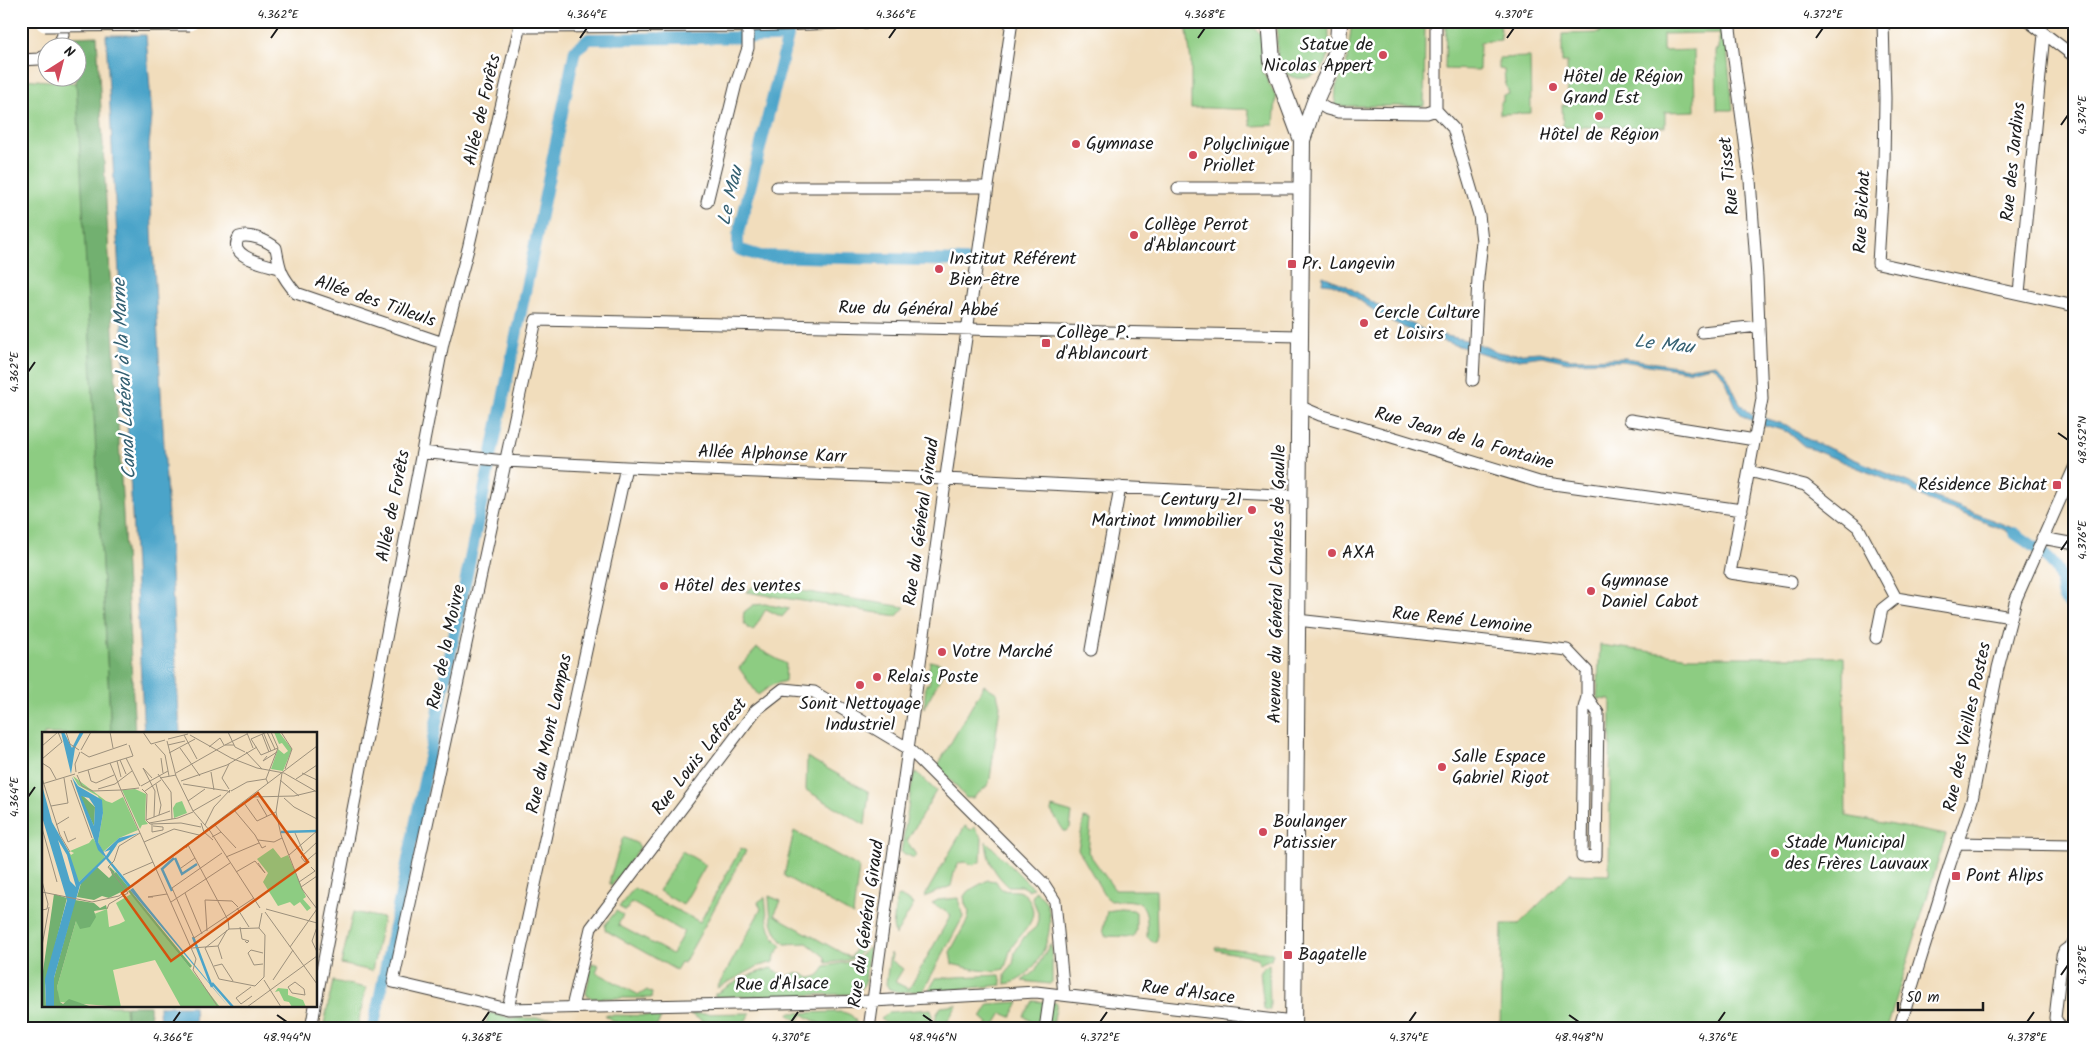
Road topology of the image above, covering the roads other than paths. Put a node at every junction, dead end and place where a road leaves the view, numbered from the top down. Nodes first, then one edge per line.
1 (190, 21) edge
2 (903, 21) edge
3 (1012, 21) edge
4 (1269, 21) edge
5 (1339, 21) edge
6 (1436, 21) edge
7 (1729, 21) edge
8 (1883, 21) edge
9 (2028, 21) edge
10 (54, 22) edge
11 (520, 24) edge
12 (748, 29) junction
13 (2044, 34) junction
14 (62, 38) edge
15 (2075, 56) edge
16 (21, 60) edge
17 (38, 60) edge
18 (1289, 100) junction
19 (1315, 102) junction
20 (1436, 110) junction
21 (1302, 140) junction
22 (777, 187) dead end
23 (988, 187) junction
24 (1178, 188) dead end
25 (1302, 188) junction
26 (707, 202) dead end
27 (279, 268) dead end
28 (2019, 294) junction
29 (2075, 306) edge
30 (536, 320) joint
31 (1759, 326) junction
32 (967, 329) junction
33 (1702, 332) dead end
34 (1300, 336) junction
35 (443, 343) junction
36 (1473, 380) dead end
37 (1299, 406) junction
38 (1630, 420) dead end
39 (1755, 440) junction
40 (422, 452) junction
41 (504, 461) junction
42 (2075, 466) edge
43 (626, 467) junction
44 (1749, 471) junction
45 (945, 479) junction
46 (1120, 487) junction
47 (1298, 496) junction
48 (1742, 510) junction
49 (2075, 544) edge
50 (2038, 546) junction
51 (1791, 582) dead end
52 (1896, 598) junction
53 (2011, 617) junction
54 (1297, 620) junction
55 (1876, 638) dead end
56 (1091, 650) dead end
57 (1587, 697) junction
58 (909, 749) junction
59 (1957, 843) junction
60 (2075, 845) edge
61 (2075, 943) edge
62 (393, 982) joint
63 (318, 991) edge
64 (1050, 994) junction
65 (1064, 996) junction
66 (873, 1001) junction
67 (572, 1007) junction
68 (315, 1008) edge
69 (508, 1009) junction
70 (1293, 1026) edge
71 (311, 1029) edge
72 (869, 1029) edge
73 (1045, 1029) edge
74 (1899, 1029) edge
75 (2062, 1029) edge

1 - 10 main road, bridge
2 - 12 street
3 - 23 street, Rue du Général Giraud
4 - 18 main road, Avenue du Général Charles de Gaulle
5 - 19 main road, Avenue du Général Charles de Gaulle
6 - 20 street
7 - 31 street, Rue Tisset
8 - 28 street, Rue Bichat
9 - 13 street
10 - 14 street
11 - 12 street
11 - 35 street, Allée de Forêts
12 - 26 street
13 - 15 street
13 - 28 street, Rue des Jardins
16 - 17 street
18 - 19 main road
18 - 21 main road, Avenue du Général Charles de Gaulle
19 - 20 street
19 - 21 main road, Avenue du Général Charles de Gaulle
20 - 36 street
21 - 25 main road, Avenue du Général Charles de Gaulle
22 - 23 street
23 - 32 street, Rue du Général Giraud
24 - 25 street
25 - 34 main road, Avenue du Général Charles de Gaulle
27 - 35 street, Allée des Tilleuls
28 - 29 street, Rue Bichat
30 - 32 street, Rue du Général Abbé
30 - 41 street, Rue de la Moivre
31 - 33 street
31 - 39 street, Rue Tisset
32 - 34 street, Rue du Général Abbé
32 - 45 street, Rue du Général Giraud
34 - 37 main road, Avenue du Général Charles de Gaulle
35 - 40 street, Allée de Forêts
37 - 47 main road, Avenue du Général Charles de Gaulle
37 - 48 street, Rue Jean de la Fontaine
38 - 39 street
39 - 44 street, Rue Tisset
40 - 41 street, Allée Alphonse Karr
40 - 63 street, Allée de Forêts
41 - 43 street, Allée Alphonse Karr
41 - 62 street, Rue de la Moivre
42 - 50 street, Rue des Vieilles Postes
43 - 45 street, Allée Alphonse Karr
43 - 69 street, Rue du Mont Lampas
44 - 48 street, Rue Tisset
44 - 52 street
45 - 46 street, Allée Alphonse Karr
45 - 58 street, Rue du Général Giraud
46 - 47 street, Allée Alphonse Karr
46 - 56 street
47 - 54 main road, Avenue du Général Charles de Gaulle
48 - 51 street, Rue Tisset
49 - 50 street
50 - 53 street, Rue des Vieilles Postes
52 - 53 street
52 - 55 street
53 - 59 street, Rue des Vieilles Postes
54 - 57 street, Rue René Lemoine
54 - 70 main road, Avenue du Général Charles de Gaulle
57 - 57 street, Rue René Lemoine
58 - 65 street, Rue Louis Laforest
58 - 66 street, Rue du Général Giraud
58 - 67 street, Rue Louis Laforest
59 - 60 street
59 - 74 street, Rue des Vieilles Postes
61 - 75 street
62 - 69 street, Rue d'Alsace
64 - 65 street, Rue d'Alsace
64 - 66 street, Rue d'Alsace
64 - 73 street
65 - 70 street, Rue d'Alsace
66 - 67 street, Rue d'Alsace
66 - 72 street, Rue du Général Giraud
67 - 69 street, Rue d'Alsace
68 - 71 street

